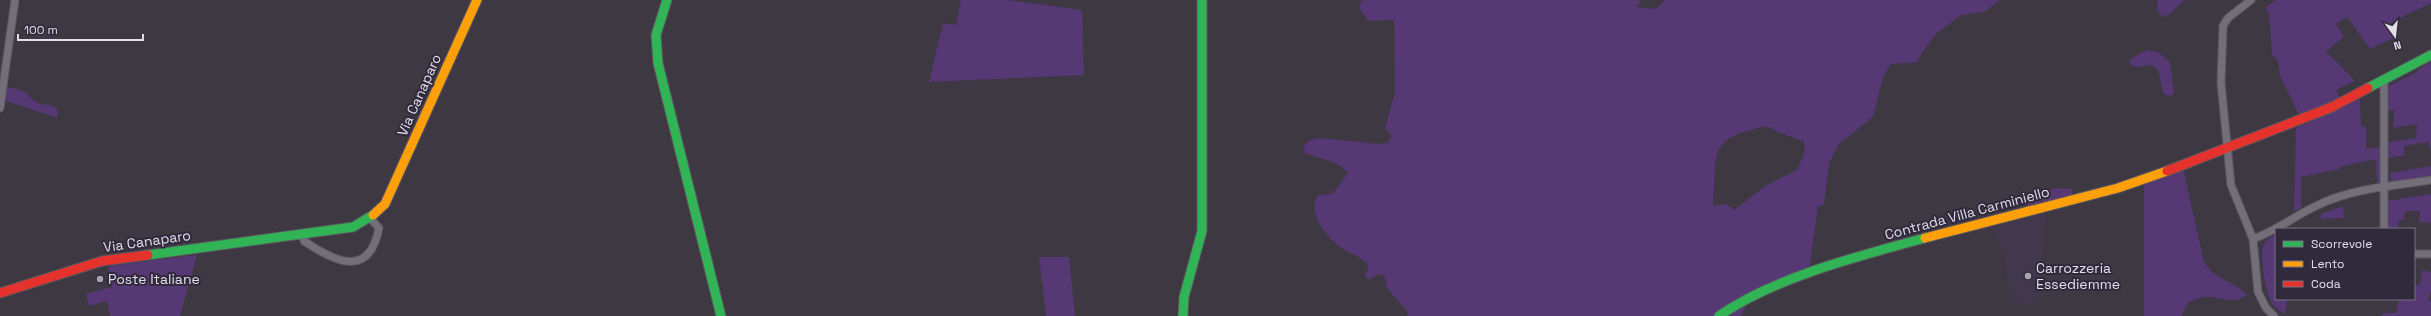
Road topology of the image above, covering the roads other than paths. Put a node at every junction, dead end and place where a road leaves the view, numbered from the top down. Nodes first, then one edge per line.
1 (15, 0) edge
2 (477, 0) edge
3 (667, 0) edge
4 (1202, 0) edge
5 (2251, 0) edge
6 (2431, 55) edge
7 (2384, 80) junction
8 (0, 108) edge
9 (2227, 146) junction
10 (2431, 180) edge
11 (2384, 187) junction
12 (370, 218) junction
13 (2384, 228) edge
14 (303, 234) junction
15 (2253, 239) junction
16 (2415, 254) edge
17 (2431, 254) edge
18 (0, 293) edge
19 (721, 316) edge
20 (1183, 316) edge
21 (1719, 316) edge
22 (2274, 316) edge

1 - 8 street
2 - 12 street, Via Canaparo
3 - 19 street
4 - 20 street
5 - 9 street
6 - 7 street, Contrada Villa Carminiello
7 - 9 street, Contrada Villa Carminiello
7 - 11 street
9 - 15 street
9 - 21 street, Contrada Villa Carminiello
10 - 11 street
11 - 13 street
11 - 15 street
12 - 14 street, Via Canaparo
12 - 14 street
14 - 18 street, Via Canaparo
15 - 22 street
16 - 17 street

